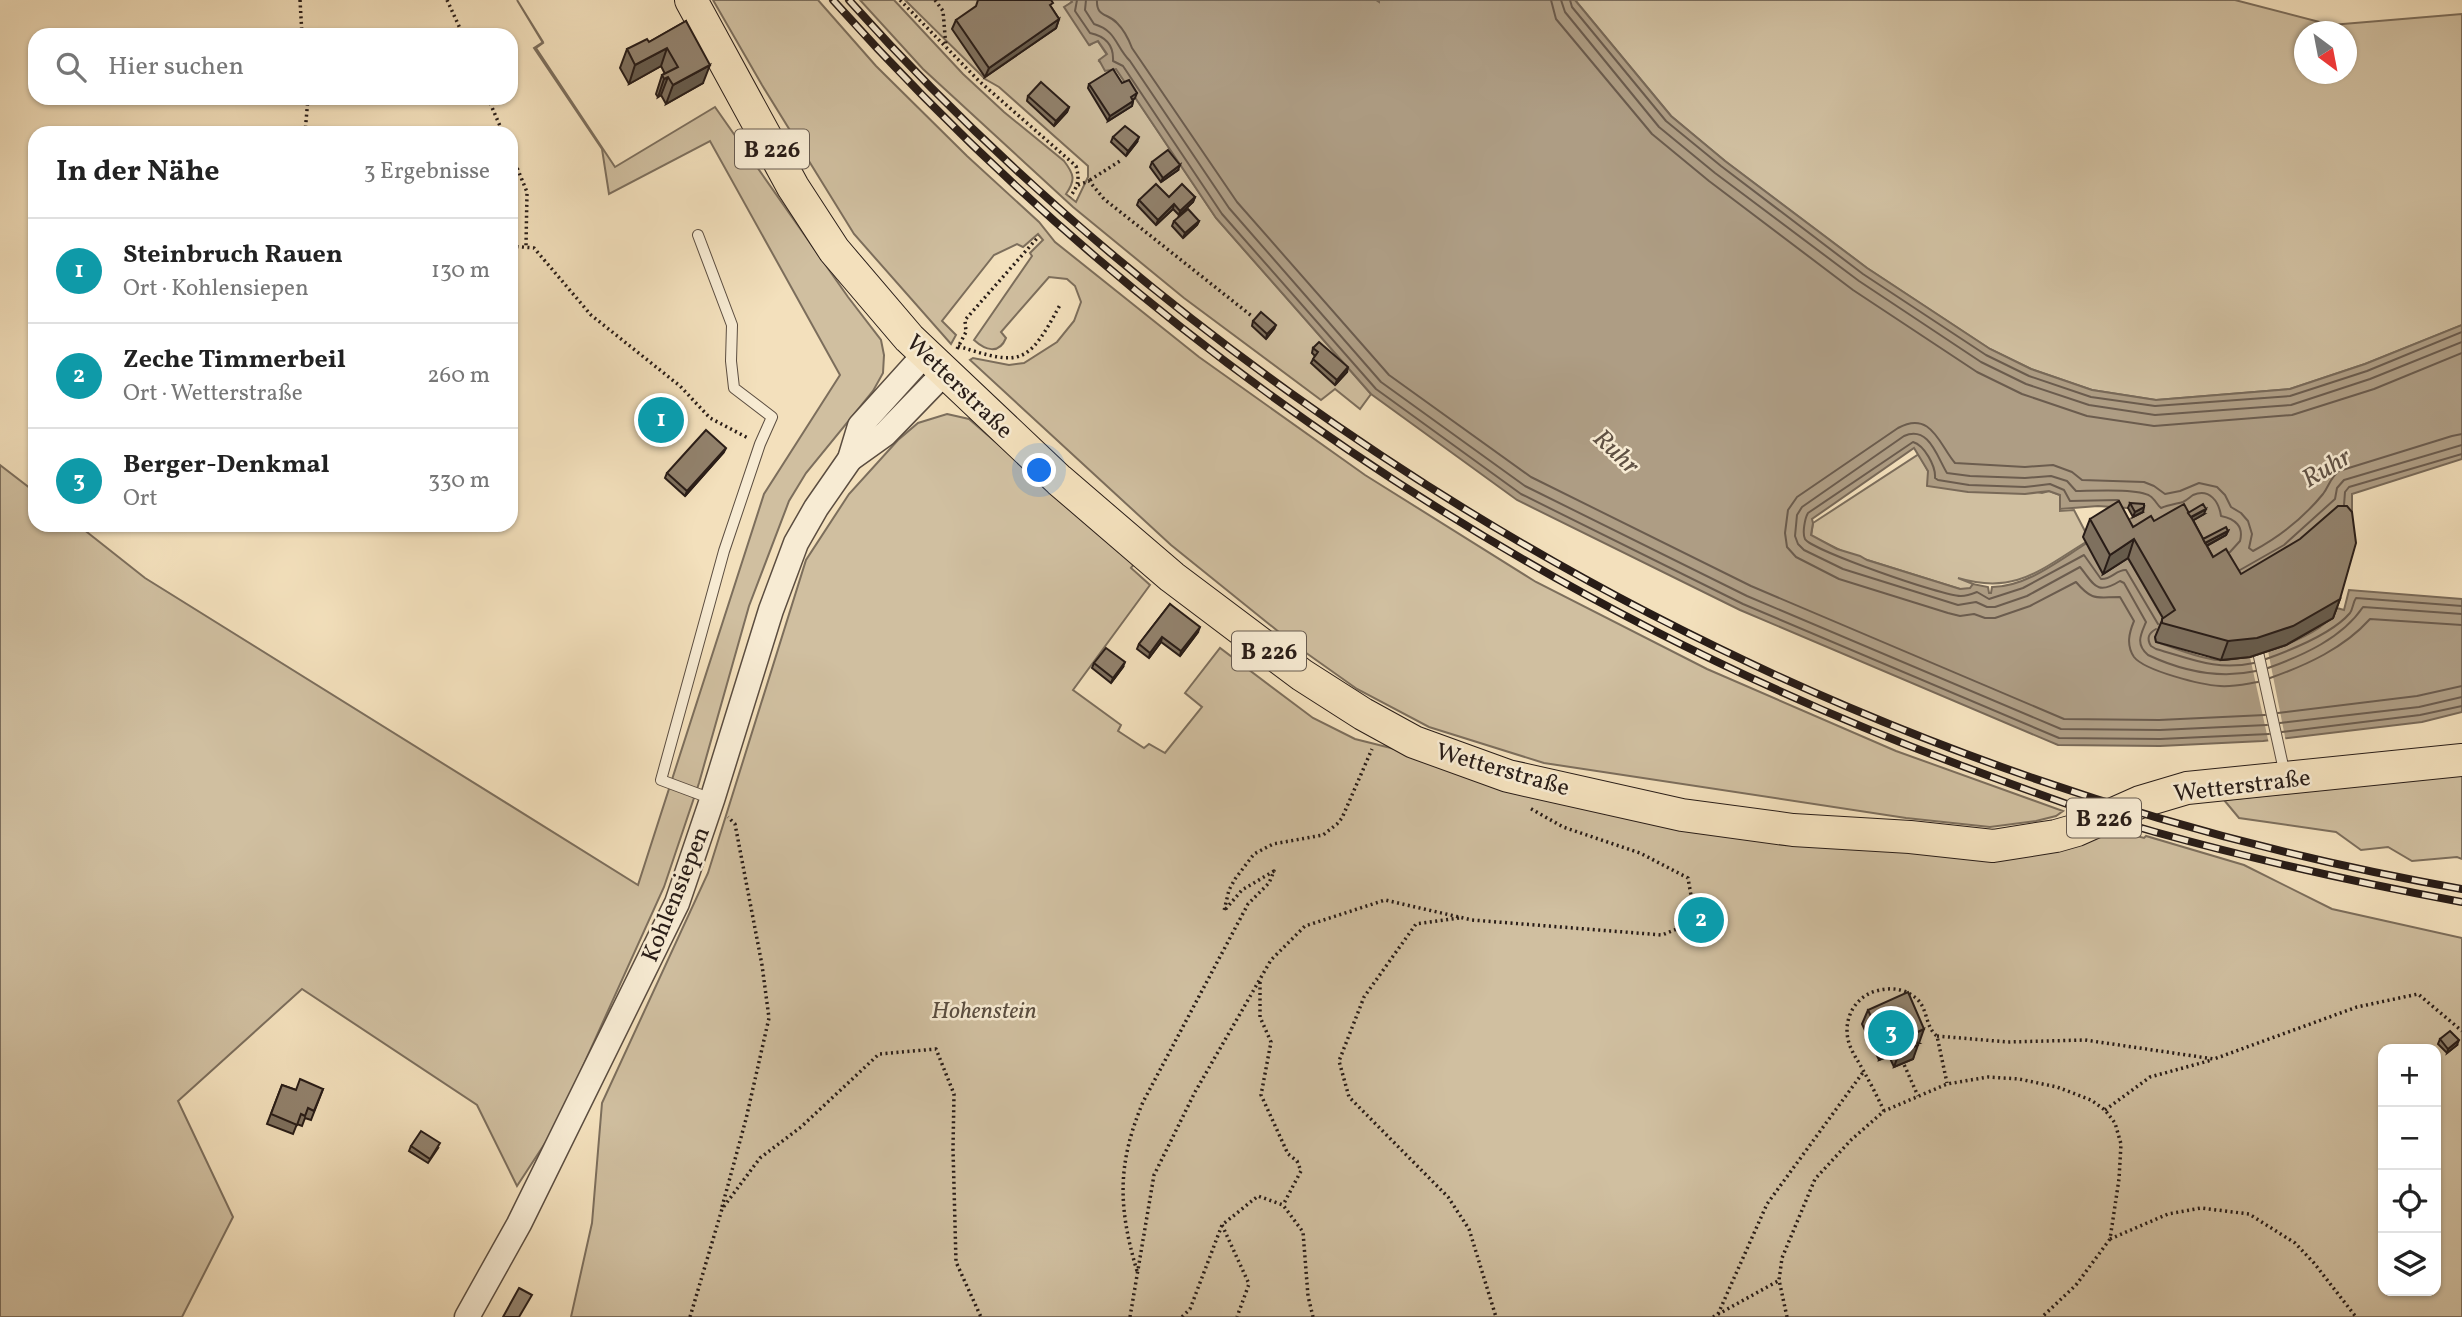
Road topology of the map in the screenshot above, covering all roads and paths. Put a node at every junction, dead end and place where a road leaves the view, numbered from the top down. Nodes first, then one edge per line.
1 (300, 0) edge
2 (447, 0) edge
3 (691, 0) edge
4 (900, 0) edge
5 (935, 0) edge
6 (302, 28) edge
7 (460, 28) edge
8 (946, 48) junction
9 (307, 105) edge
10 (491, 105) edge
11 (306, 126) edge
12 (500, 126) edge
13 (1120, 161) dead end
14 (518, 170) edge
15 (1089, 181) junction
16 (1078, 185) junction
17 (1070, 197) dead end
18 (698, 235) dead end
19 (1039, 236) dead end
20 (518, 246) edge
21 (526, 246) junction
22 (1060, 305) dead end
23 (1253, 317) edge
24 (943, 358) junction
25 (760, 444) junction
26 (2256, 642) edge
27 (1384, 725) junction
28 (2462, 760) edge
29 (1508, 776) junction
30 (2286, 779) junction
31 (712, 800) junction
32 (1464, 918) junction
33 (1261, 978) junction
34 (2462, 1031) edge
35 (1937, 1036) junction
36 (1898, 1052) edge
37 (2214, 1059) junction
38 (1864, 1072) junction
39 (1947, 1084) junction
40 (1918, 1096) junction
41 (1884, 1111) junction
42 (2105, 1111) junction
43 (1283, 1205) junction
44 (722, 1209) junction
45 (1222, 1226) junction
46 (2110, 1239) junction
47 (1138, 1272) junction
48 (1779, 1280) junction
49 (1718, 1314) junction
50 (467, 1317) edge
51 (690, 1317) edge
52 (981, 1317) edge
53 (1130, 1317) edge
54 (1182, 1317) edge
55 (1237, 1317) edge
56 (1313, 1317) edge
57 (1496, 1317) edge
58 (1713, 1317) edge
59 (1787, 1317) edge
60 (2042, 1317) edge
61 (2356, 1317) edge

1 - 6 path
2 - 7 path
3 - 24 main road, Wetterstraße / B 226
4 - 8 path
5 - 8 path
8 - 16 path
9 - 11 path
10 - 12 path
13 - 15 path
14 - 21 path
15 - 16 path
15 - 23 path
16 - 17 path
18 - 25 lane
19 - 24 path
20 - 21 path
21 - 25 path
22 - 24 path
24 - 27 main road, Wetterstraße / B 226
24 - 31 street, Kohlensiepen
25 - 31 lane
26 - 30 lane
27 - 29 main road, Wetterstraße / B 226
27 - 47 path
28 - 30 main road, Wetterstraße / B 226
29 - 30 main road, Wetterstraße / B 226
29 - 32 path
31 - 44 path
31 - 50 street, Kohlensiepen
32 - 33 path
32 - 57 path
33 - 43 path
33 - 47 path
34 - 37 path
35 - 37 path
35 - 38 path
35 - 39 path
36 - 40 path
37 - 42 path
38 - 41 path
38 - 49 path
39 - 40 path
39 - 42 path
40 - 41 path
41 - 48 path
42 - 46 path
43 - 45 path
43 - 56 path
44 - 51 path
44 - 52 path
45 - 54 path
45 - 55 path
46 - 60 path
46 - 61 path
47 - 53 path
48 - 49 path
48 - 59 path
49 - 58 path

